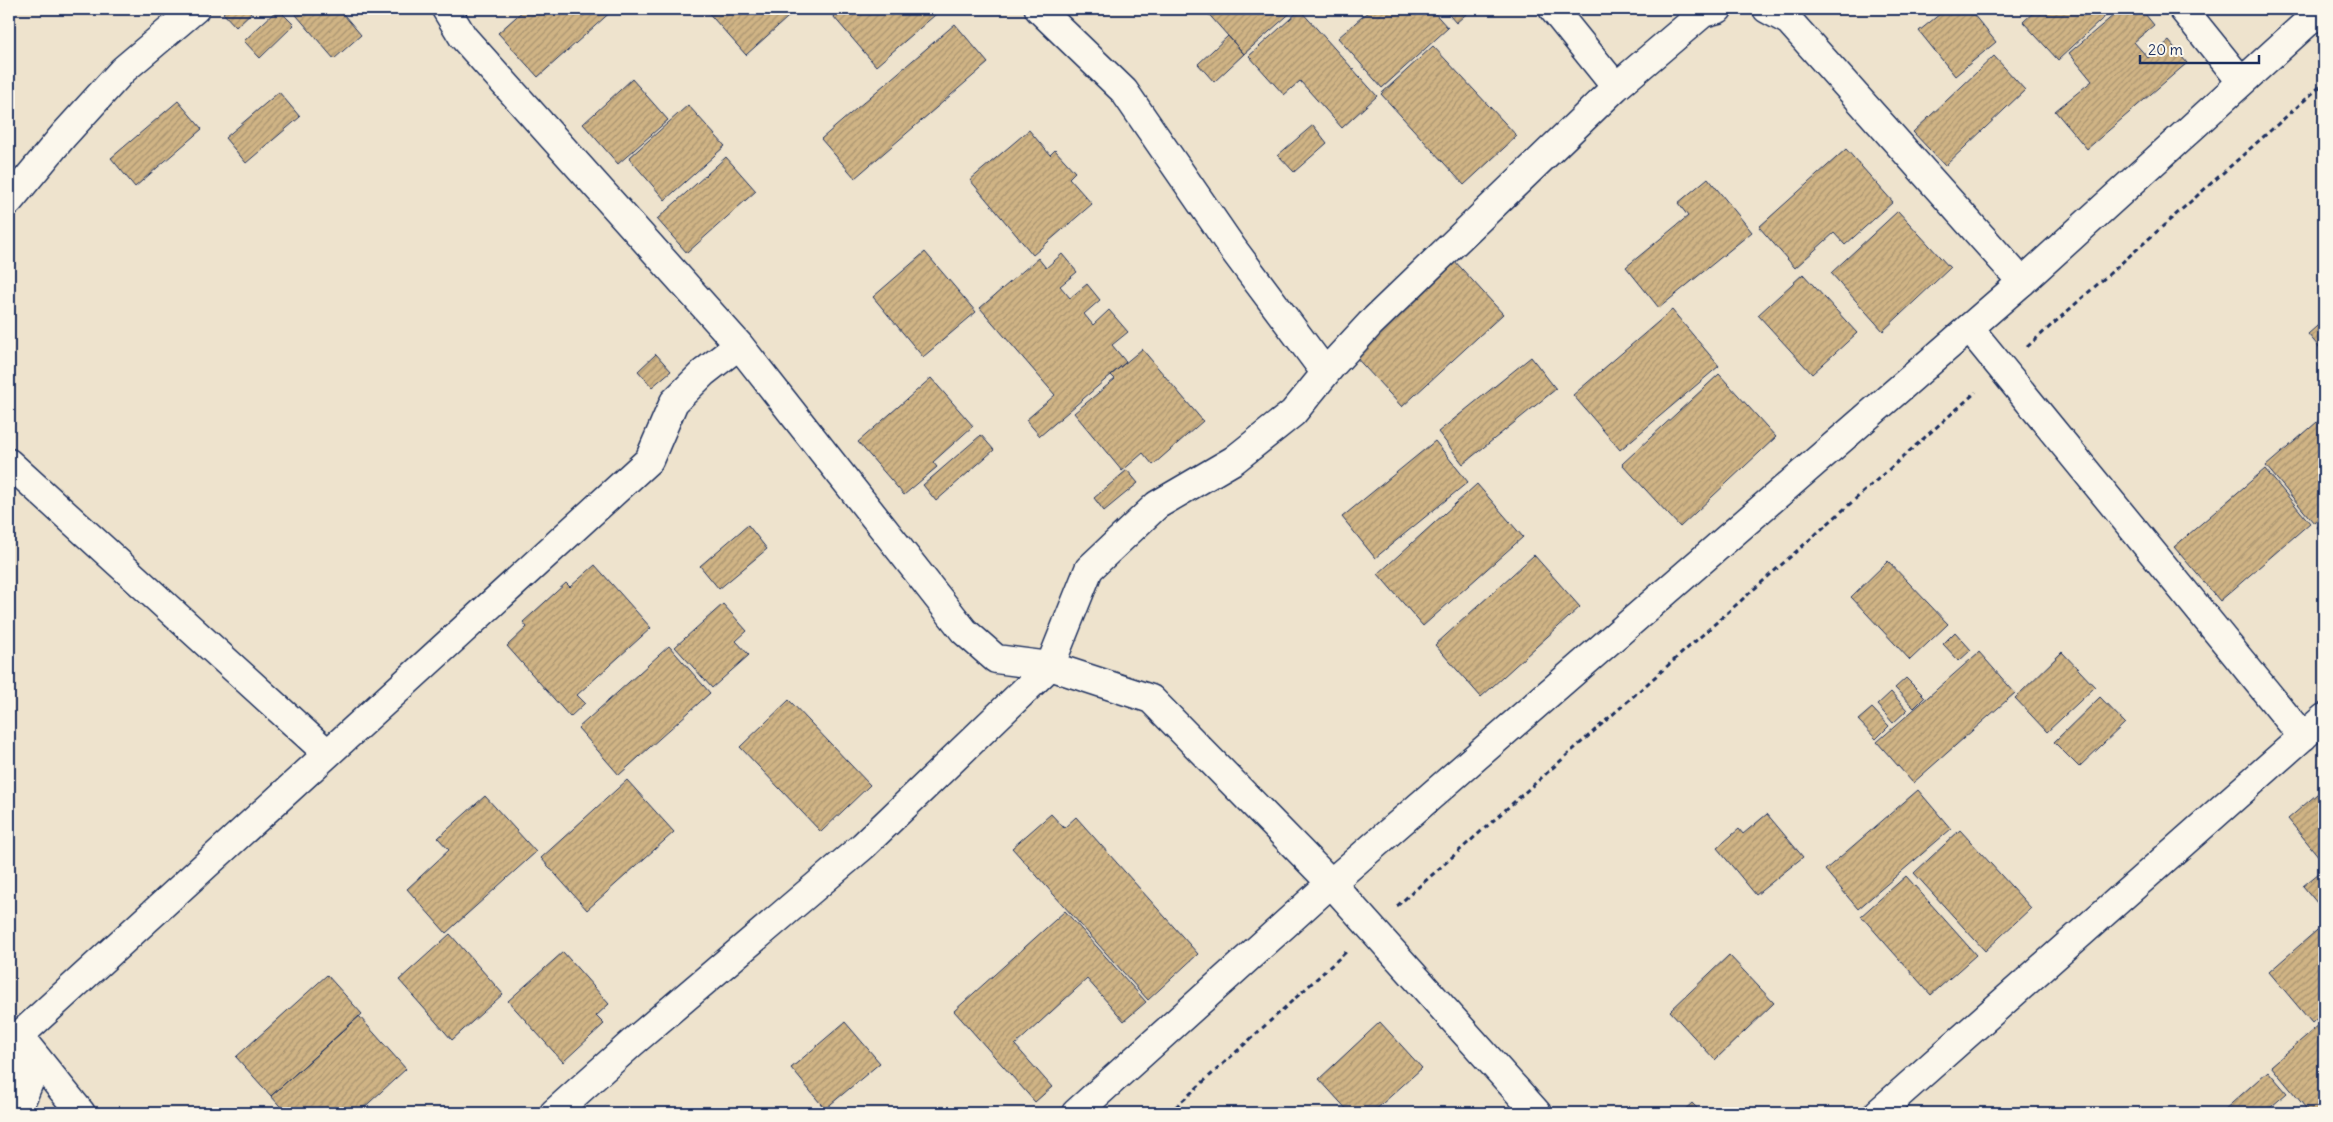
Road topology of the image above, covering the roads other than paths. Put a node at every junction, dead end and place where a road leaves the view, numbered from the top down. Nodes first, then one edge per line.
1 (195, 9) edge
2 (446, 9) edge
3 (1039, 9) edge
4 (1553, 9) edge
5 (1718, 9) edge
6 (1768, 9) edge
7 (2183, 9) edge
8 (2322, 9) edge
9 (2241, 81) junction
10 (1616, 87) junction
11 (9, 201) edge
12 (2022, 282) junction
13 (1970, 328) junction
14 (739, 345) junction
15 (1325, 372) junction
16 (9, 463) edge
17 (1050, 666) junction
18 (2324, 718) edge
19 (2303, 737) junction
20 (327, 753) junction
21 (1331, 883) junction
22 (14, 1031) edge
23 (16, 1113) edge
24 (82, 1113) edge
25 (554, 1113) edge
26 (1076, 1113) edge
27 (1537, 1113) edge
28 (1878, 1113) edge

1 - 11 street
2 - 14 street
3 - 15 street
4 - 10 street
5 - 10 street
6 - 12 street
7 - 9 street
8 - 9 street
9 - 12 street
10 - 15 street
12 - 13 street
13 - 19 street
13 - 21 street
14 - 17 street
14 - 20 street
15 - 17 street
16 - 20 street
17 - 21 street
17 - 25 street
18 - 19 street
19 - 28 street
20 - 22 street
21 - 26 street
21 - 27 street
22 - 23 street
22 - 24 street

